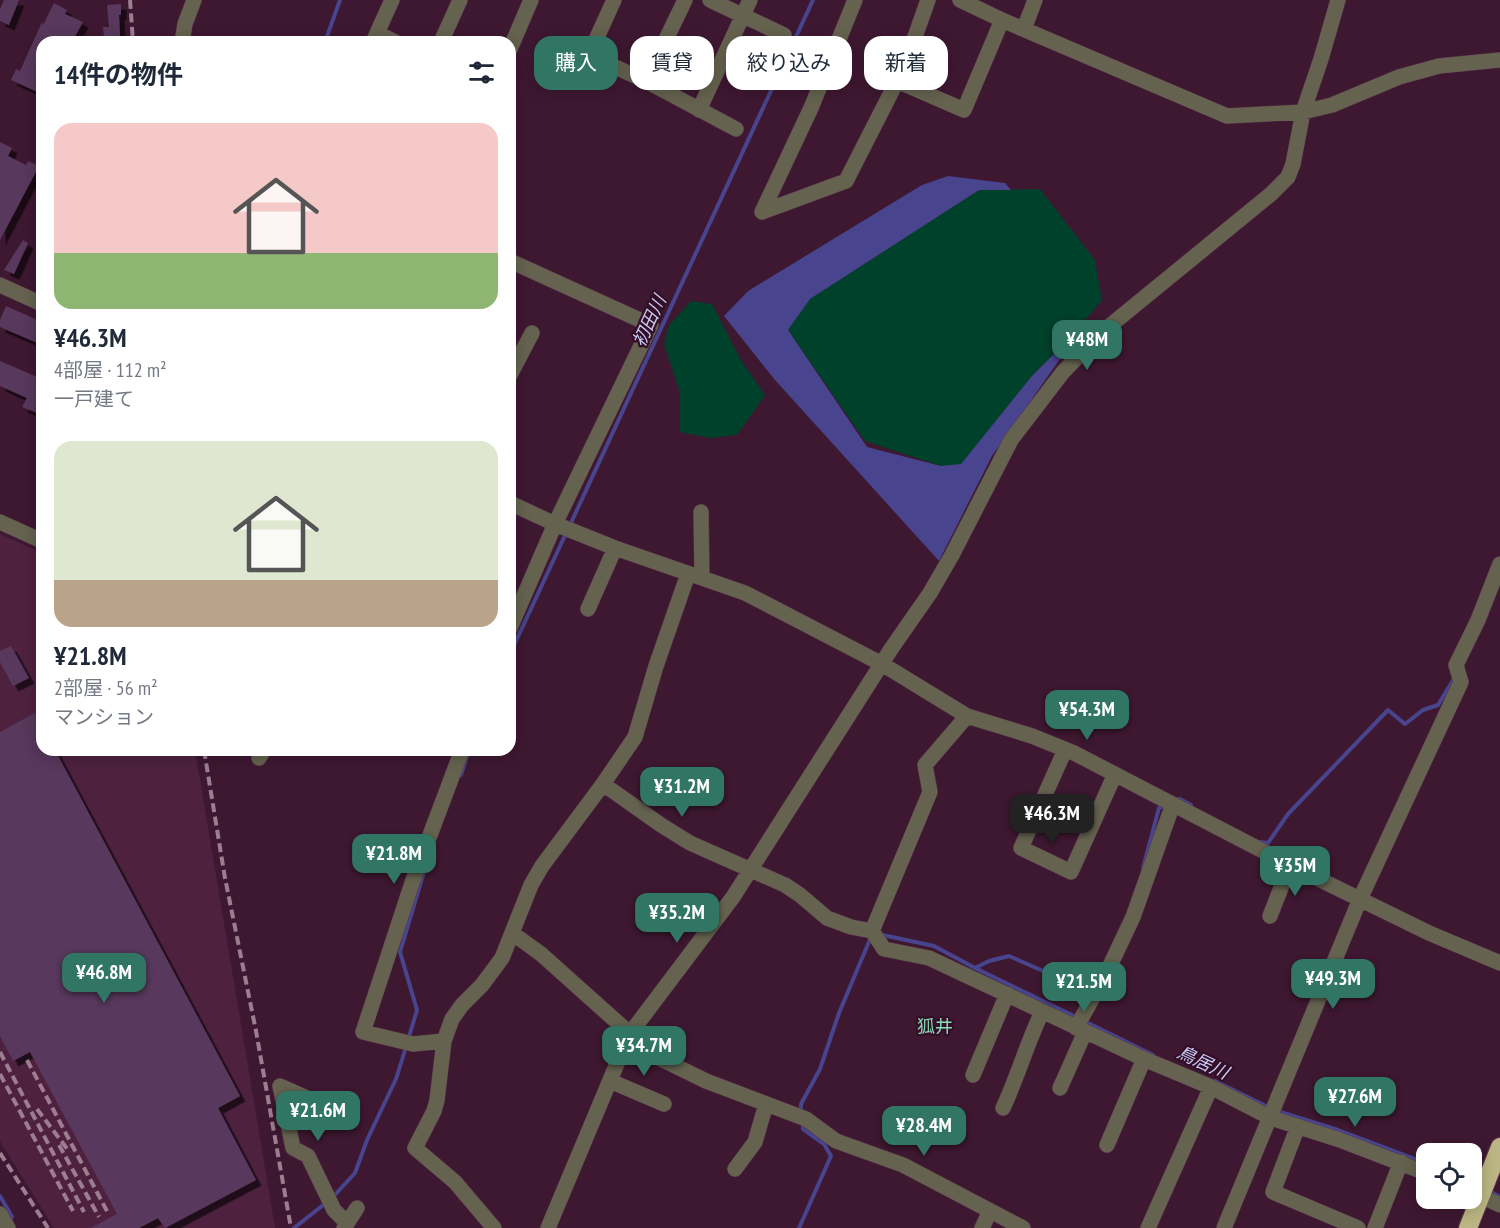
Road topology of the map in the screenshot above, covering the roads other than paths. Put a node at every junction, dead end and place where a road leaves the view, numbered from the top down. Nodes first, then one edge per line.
1 (194, 0) edge
2 (392, 0) edge
3 (460, 0) edge
4 (531, 0) edge
5 (614, 0) edge
6 (685, 0) edge
7 (710, 0) edge
8 (750, 0) edge
9 (855, 0) edge
10 (928, 0) edge
11 (960, 0) edge
12 (1035, 0) edge
13 (1338, 0) edge
14 (984, 5) edge
15 (742, 17) junction
16 (1002, 20) junction
17 (1024, 29) junction
18 (784, 35) dead end
19 (183, 36) edge
20 (376, 36) edge
21 (444, 36) edge
22 (516, 36) edge
23 (668, 36) edge
24 (915, 36) edge
25 (1500, 60) edge
26 (630, 74) edge
27 (662, 90) edge
28 (892, 90) edge
29 (918, 90) edge
30 (699, 110) junction
31 (1303, 112) junction
32 (736, 129) dead end
33 (516, 264) edge
34 (0, 285) edge
35 (36, 301) edge
36 (532, 333) dead end
37 (516, 364) edge
38 (516, 506) edge
39 (701, 512) dead end
40 (0, 522) edge
41 (555, 524) junction
42 (36, 538) edge
43 (615, 548) junction
44 (1500, 564) edge
45 (695, 576) junction
46 (588, 609) dead end
47 (516, 614) edge
48 (882, 664) junction
49 (967, 716) junction
50 (1065, 750) junction
51 (460, 756) edge
52 (1116, 774) junction
53 (603, 784) junction
54 (1170, 802) junction
55 (1290, 865) junction
56 (751, 869) junction
57 (1360, 899) junction
58 (1270, 916) dead end
59 (872, 931) junction
60 (512, 933) junction
61 (1500, 963) edge
62 (1007, 994) junction
63 (1042, 1012) junction
64 (1082, 1025) junction
65 (629, 1035) junction
66 (444, 1041) junction
67 (1144, 1059) junction
68 (973, 1075) dead end
69 (610, 1081) junction
70 (1060, 1088) dead end
71 (1211, 1088) junction
72 (321, 1104) dead end
73 (664, 1104) dead end
74 (766, 1104) junction
75 (1003, 1107) dead end
76 (1273, 1113) junction
77 (1298, 1126) junction
78 (1107, 1145) dead end
79 (1500, 1147) edge
80 (1401, 1162) junction
81 (735, 1169) dead end
82 (1416, 1169) edge
83 (1482, 1185) edge
84 (1482, 1191) edge
85 (1500, 1205) edge
86 (357, 1208) dead end
87 (1474, 1209) edge
88 (990, 1211) junction
89 (0, 1214) edge
90 (346, 1226) edge
91 (8, 1228) edge
92 (494, 1228) edge
93 (548, 1228) edge
94 (982, 1228) edge
95 (1023, 1228) edge
96 (1148, 1228) edge
97 (1224, 1228) edge
98 (1358, 1228) edge
99 (1375, 1228) edge
100 (1468, 1228) edge

1 - 19 street
2 - 20 street
3 - 21 street
4 - 22 street
5 - 26 street
6 - 23 street
7 - 15 street
8 - 15 street
9 - 28 street
10 - 24 street
11 - 14 street
12 - 17 street
13 - 31 street
14 - 16 street
15 - 18 street
15 - 30 street
16 - 17 street
16 - 29 street
17 - 31 street
25 - 31 street
27 - 30 street
30 - 32 street
31 - 48 street
33 - 41 street
34 - 35 street
36 - 37 street
38 - 41 street
39 - 45 street
40 - 42 street
41 - 43 street
41 - 47 street
43 - 45 street
43 - 46 street
44 - 57 street
45 - 48 street
45 - 53 street
48 - 49 street
48 - 56 street
49 - 50 street
49 - 59 street
50 - 52 street
50 - 52 street
51 - 66 street
52 - 54 street
53 - 56 street
53 - 60 street
54 - 55 street
54 - 64 street
55 - 57 street
55 - 58 street
56 - 59 street
56 - 65 street
57 - 61 street
57 - 76 street
59 - 62 street
60 - 65 street
60 - 66 street
62 - 63 street
62 - 68 street
63 - 64 street
63 - 75 street
64 - 67 street
64 - 70 street
65 - 69 street
65 - 74 street
66 - 92 street
67 - 71 street
67 - 78 street
69 - 73 street
69 - 93 street
71 - 76 street
71 - 96 street
72 - 90 street
74 - 81 street
74 - 88 street
76 - 77 street
76 - 97 street
77 - 80 street
77 - 98 street
79 - 83 highway
80 - 82 street
80 - 99 street
84 - 85 street
86 - 90 street
87 - 100 highway
88 - 94 street
88 - 95 street
89 - 91 street

